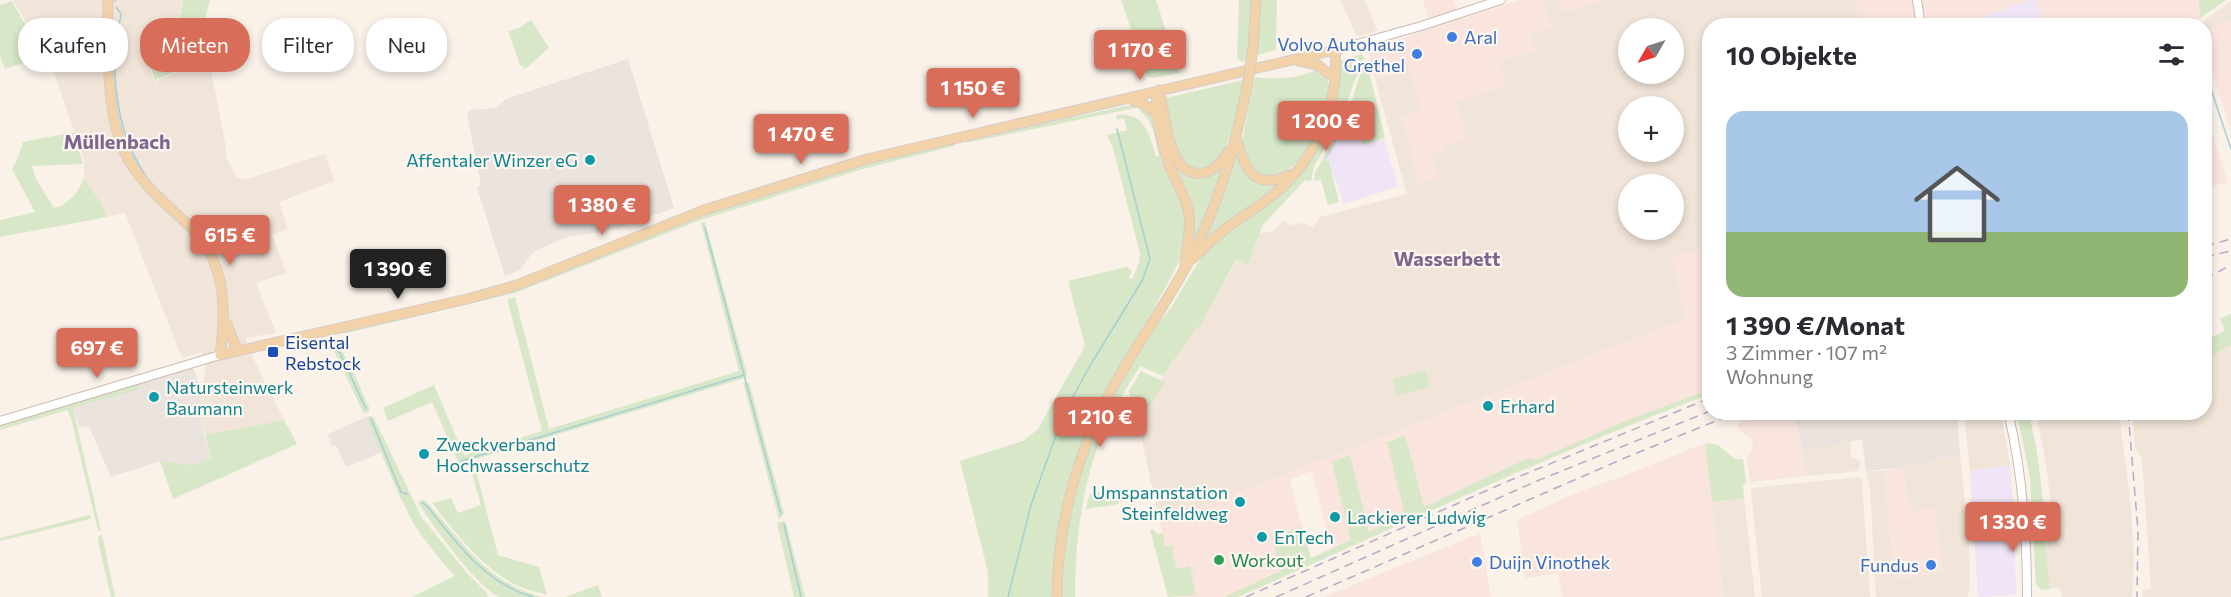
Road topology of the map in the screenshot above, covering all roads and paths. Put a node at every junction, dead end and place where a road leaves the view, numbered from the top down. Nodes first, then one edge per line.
1 (108, 0) edge
2 (1256, 0) edge
3 (1501, 0) edge
4 (1917, 0) edge
5 (1920, 18) edge
6 (1335, 50) junction
7 (1292, 60) junction
8 (1329, 74) junction
9 (1159, 90) junction
10 (1334, 91) junction
11 (1127, 98) junction
12 (1157, 114) junction
13 (1235, 141) junction
14 (1295, 173) junction
15 (1189, 262) junction
16 (1184, 271) junction
17 (225, 321) junction
18 (238, 351) junction
19 (220, 355) junction
20 (2010, 420) edge
21 (0, 421) edge
22 (1057, 597) edge
23 (2027, 597) edge

1 - 17 main road
2 - 13 main road, bridge
3 - 6 street
4 - 5 street
6 - 7 main road
6 - 8 main road
6 - 10 main road
7 - 8 main road
7 - 9 main road
8 - 10 main road
9 - 11 main road
9 - 12 main road
9 - 13 main road
10 - 14 main road
11 - 12 main road
11 - 18 main road
12 - 16 main road
13 - 14 main road
13 - 15 main road
14 - 15 main road
15 - 16 main road
16 - 22 main road
17 - 18 main road
17 - 19 main road
18 - 19 main road
19 - 21 street
20 - 23 street

